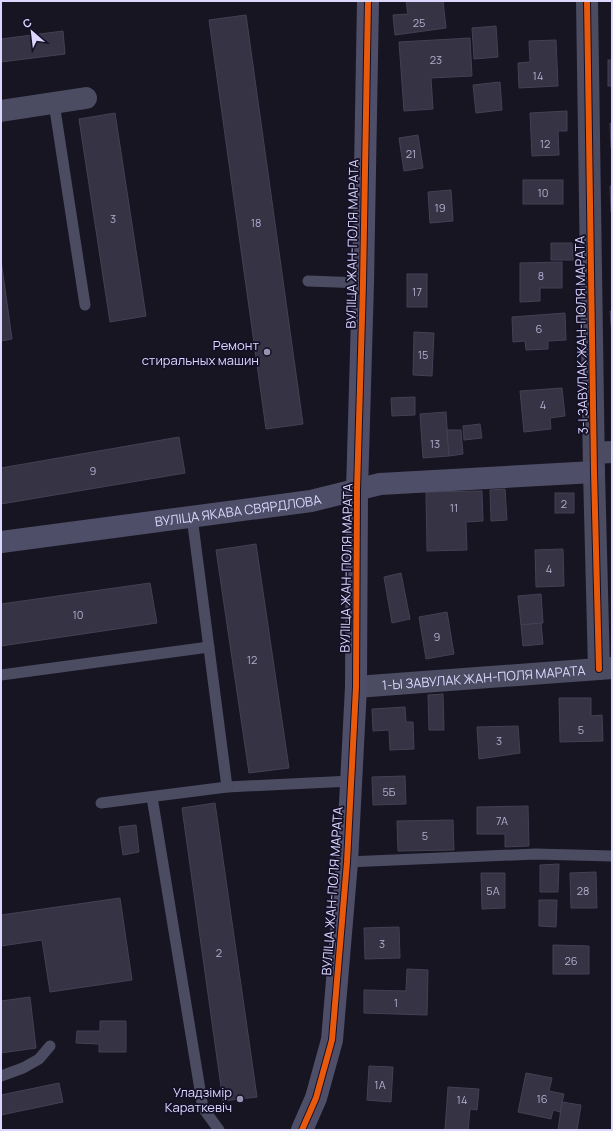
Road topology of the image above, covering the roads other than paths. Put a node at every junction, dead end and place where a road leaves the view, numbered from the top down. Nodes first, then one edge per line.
1 (368, 1) edge
2 (587, 1) edge
3 (86, 98) dead end
4 (54, 103) junction
5 (1, 111) edge
6 (308, 281) dead end
7 (363, 282) junction
8 (85, 306) dead end
9 (600, 459) edge
10 (357, 490) junction
11 (192, 517) junction
12 (1, 542) edge
13 (209, 647) junction
14 (606, 668) edge
15 (1, 674) edge
16 (356, 687) junction
17 (351, 781) junction
18 (227, 787) junction
19 (152, 797) junction
20 (101, 803) dead end
21 (612, 856) edge
22 (347, 862) junction
23 (50, 1046) dead end
24 (1, 1076) edge
25 (219, 1130) edge
26 (302, 1130) edge

1 - 7 street, ВУЛІЦА ЖАН-ПОЛЯ МАРАТА
2 - 9 street, 3-І ЗАВУЛАК ЖАН-ПОЛЯ МАРАТА
3 - 4 street
4 - 5 street
4 - 8 lane
6 - 7 lane
7 - 10 street, ВУЛІЦА ЖАН-ПОЛЯ МАРАТА
9 - 10 street, ВУЛІЦА ЯКАВА СВЯРДЛОВА
9 - 14 street, 3-І ЗАВУЛАК ЖАН-ПОЛЯ МАРАТА
10 - 11 street, ВУЛІЦА ЯКАВА СВЯРДЛОВА
10 - 16 street, ВУЛІЦА ЖАН-ПОЛЯ МАРАТА
11 - 12 street, ВУЛІЦА ЯКАВА СВЯРДЛОВА
11 - 13 lane
13 - 15 lane
13 - 18 lane
14 - 16 street, 1-Ы ЗАВУЛАК ЖАН-ПОЛЯ МАРАТА
16 - 17 street, ВУЛІЦА ЖАН-ПОЛЯ МАРАТА
17 - 18 lane
17 - 22 street, ВУЛІЦА ЖАН-ПОЛЯ МАРАТА
18 - 19 lane
19 - 20 lane
19 - 25 lane
21 - 22 lane
22 - 26 street, ВУЛІЦА ЖАН-ПОЛЯ МАРАТА
23 - 24 lane

